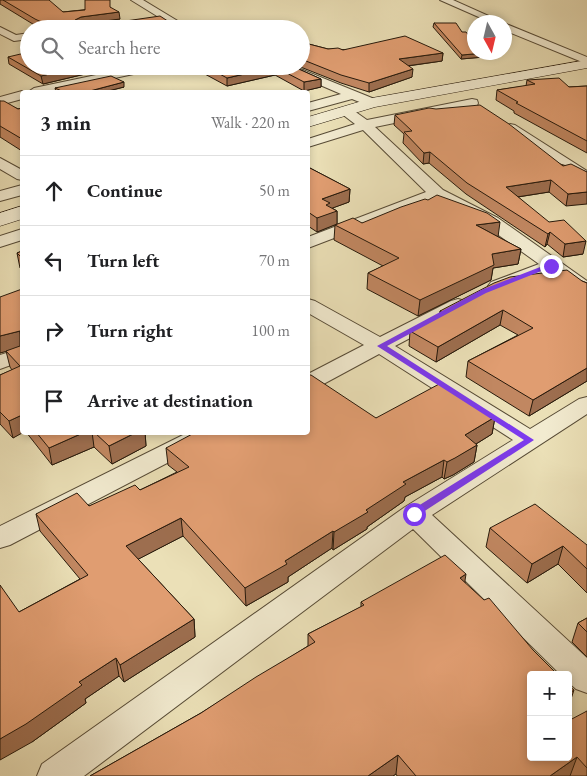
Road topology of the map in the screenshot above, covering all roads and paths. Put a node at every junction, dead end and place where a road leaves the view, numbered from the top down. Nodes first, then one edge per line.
1 (136, 0) edge
2 (444, 0) edge
3 (480, 15) edge
4 (164, 18) junction
5 (146, 20) edge
6 (168, 20) edge
7 (0, 30) edge
8 (512, 30) edge
9 (20, 37) edge
10 (14, 38) junction
11 (0, 41) edge
12 (584, 66) edge
13 (114, 75) edge
14 (304, 75) edge
15 (447, 88) junction
16 (43, 90) edge
17 (353, 95) junction
18 (20, 96) edge
19 (0, 101) edge
20 (372, 103) junction
21 (310, 106) edge
22 (345, 111) junction
23 (496, 119) edge
24 (310, 121) edge
25 (365, 125) junction
26 (310, 142) edge
27 (0, 162) edge
28 (20, 175) edge
29 (587, 178) edge
30 (20, 191) edge
31 (437, 193) junction
32 (0, 196) edge
33 (20, 213) edge
34 (0, 220) edge
35 (20, 235) edge
36 (0, 242) edge
37 (310, 242) edge
38 (551, 266) junction
39 (587, 290) edge
40 (310, 306) edge
41 (381, 346) junction
42 (20, 355) edge
43 (0, 363) edge
44 (310, 382) edge
45 (587, 404) edge
46 (203, 435) edge
47 (530, 440) junction
48 (414, 514) junction
49 (0, 538) edge
50 (587, 679) edge
51 (55, 776) edge

1 - 4 street
2 - 3 street
4 - 5 street
4 - 6 street
7 - 10 street
8 - 12 street
9 - 10 street
10 - 11 street
12 - 15 main road
13 - 16 street
14 - 17 street
15 - 20 main road
15 - 25 street
17 - 20 street
17 - 21 street
18 - 19 street
20 - 22 main road
22 - 24 main road
22 - 25 street
23 - 29 street
25 - 26 street
25 - 31 street
27 - 28 street
30 - 32 street
31 - 37 street
31 - 38 street
33 - 34 main road
35 - 36 street
38 - 39 street
38 - 41 street
40 - 41 street
41 - 44 street
41 - 47 street
42 - 43 street
45 - 47 street
46 - 49 street
47 - 48 street
48 - 50 street
48 - 51 street

